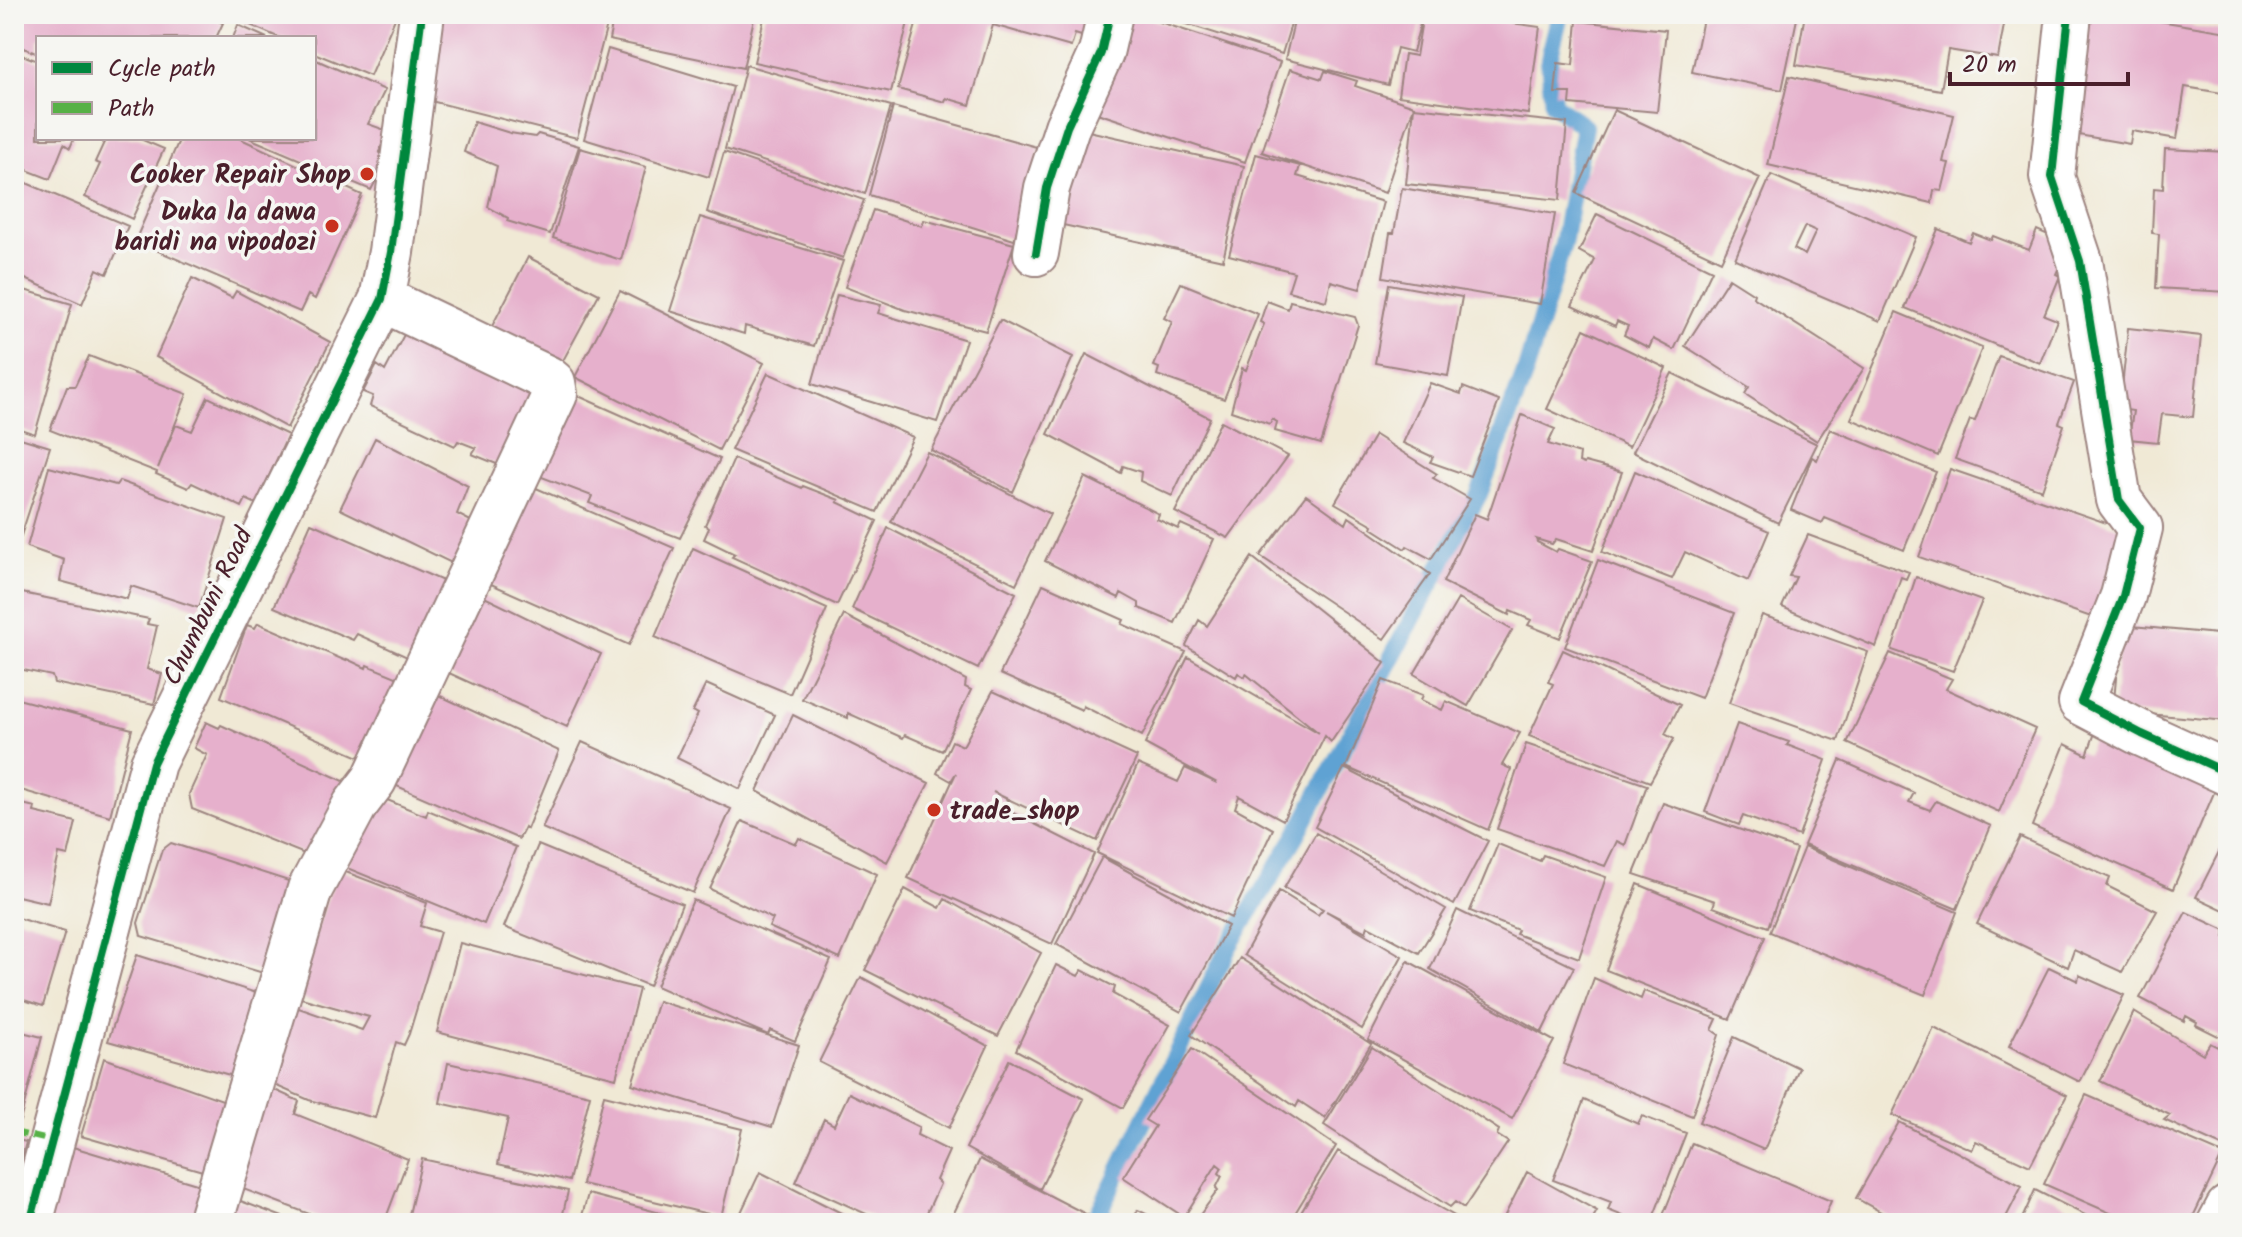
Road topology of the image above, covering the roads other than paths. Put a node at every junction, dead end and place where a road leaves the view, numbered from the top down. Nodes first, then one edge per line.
1 (422, 14) edge
2 (1110, 14) edge
3 (2069, 14) edge
4 (1036, 253) dead end
5 (382, 299) junction
6 (2228, 773) edge
7 (2228, 1208) edge
8 (30, 1223) edge
9 (210, 1223) edge
10 (2220, 1223) edge

1 - 5 street, Chumbuni Road
2 - 4 street
3 - 6 street
5 - 8 street, Chumbuni Road
5 - 9 street
7 - 10 street

